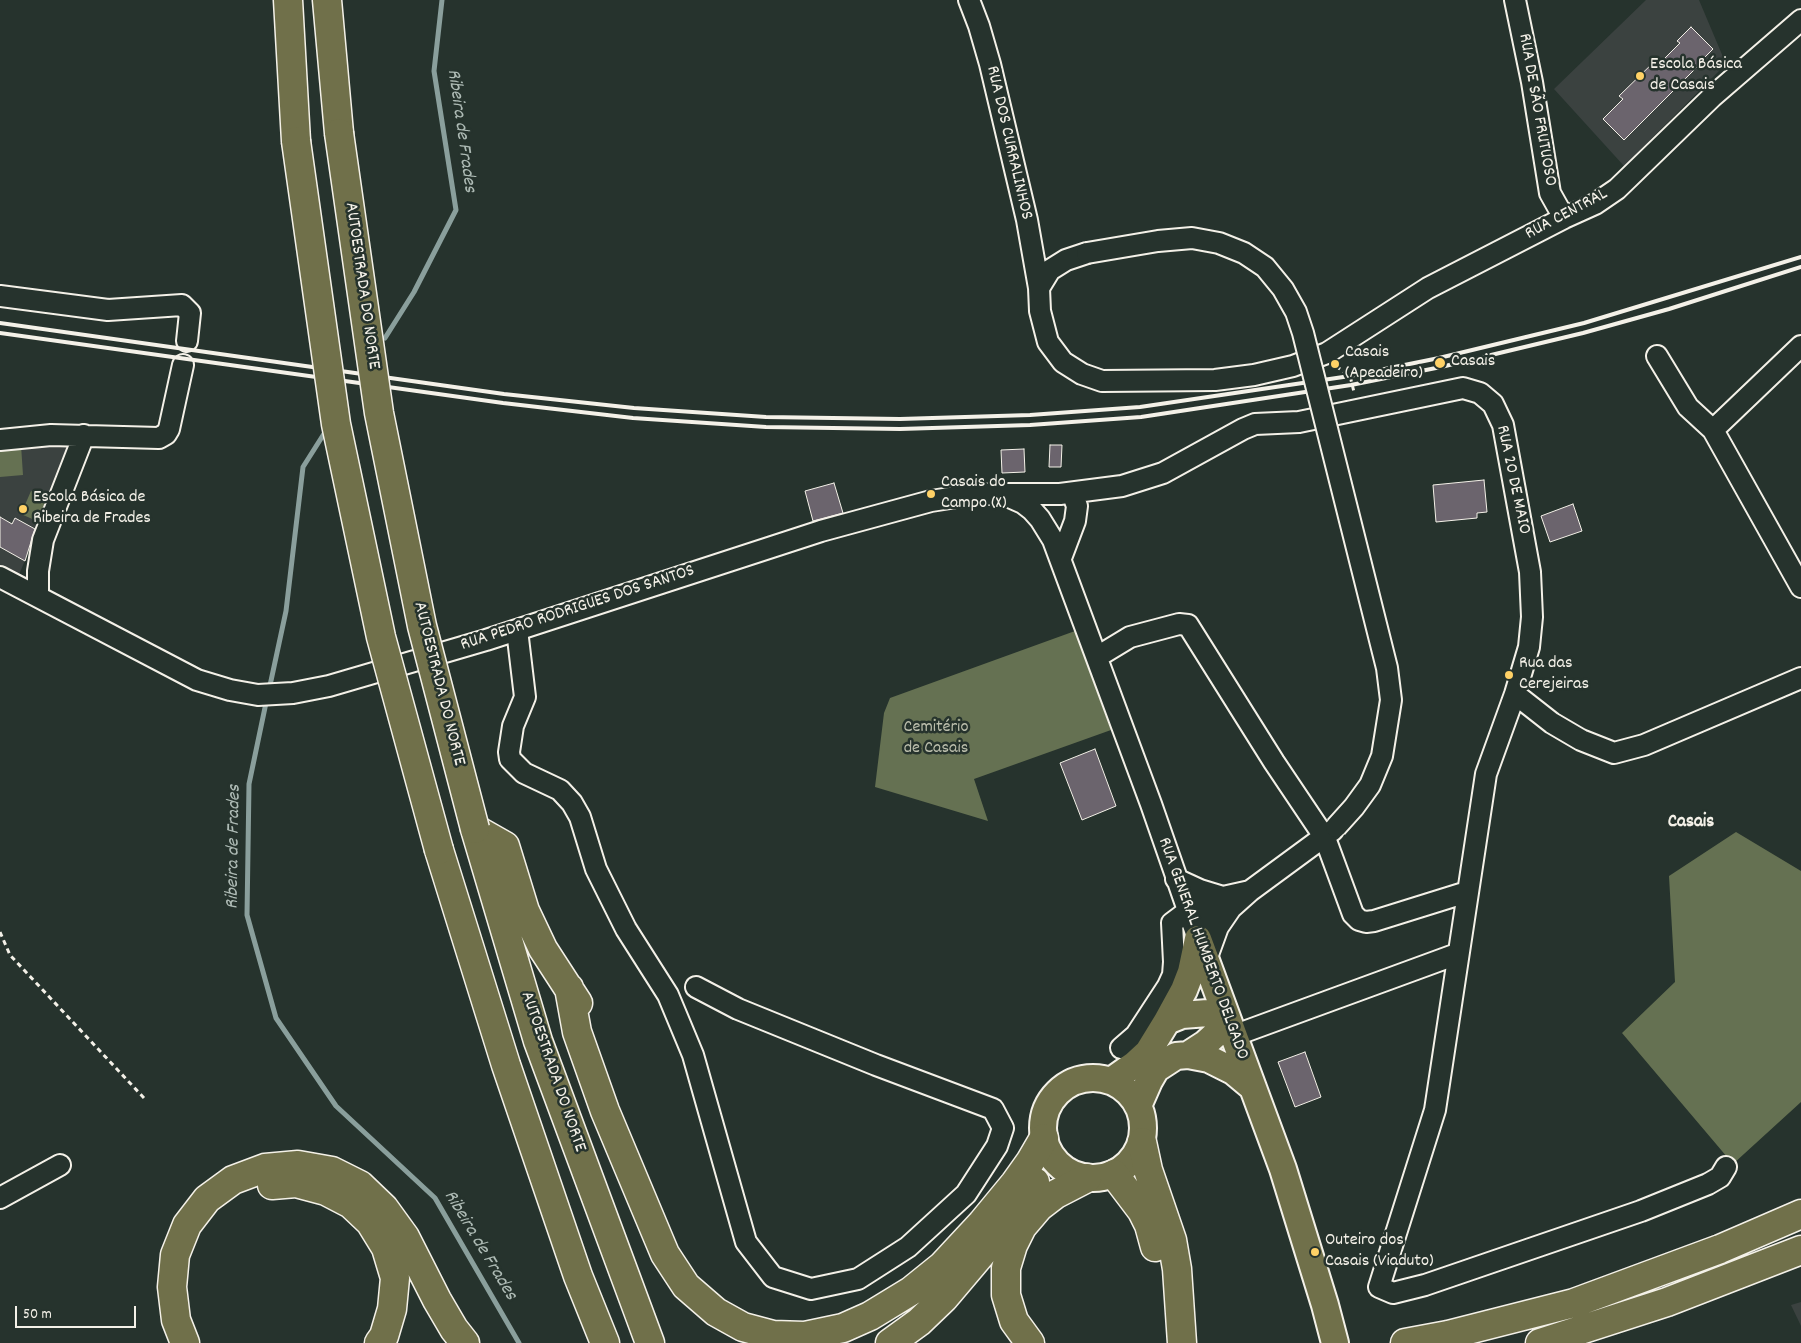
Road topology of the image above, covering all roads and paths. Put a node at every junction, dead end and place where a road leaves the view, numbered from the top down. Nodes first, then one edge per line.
1 (288, 0) edge
2 (327, 0) edge
3 (969, 0) edge
4 (1515, 0) edge
5 (1801, 20) edge
6 (1564, 218) junction
7 (1039, 288) junction
8 (0, 296) edge
9 (187, 341) dead end
10 (1801, 346) edge
11 (1324, 354) junction
12 (1657, 356) dead end
13 (183, 365) dead end
14 (1361, 409) junction
15 (1714, 430) junction
16 (84, 435) junction
17 (0, 440) edge
18 (1066, 493) junction
19 (1004, 494) junction
20 (1057, 549) junction
21 (0, 577) edge
22 (1801, 587) edge
23 (38, 595) junction
24 (517, 630) junction
25 (1097, 657) junction
26 (1801, 678) edge
27 (1515, 694) junction
28 (475, 829) junction
29 (1330, 832) junction
30 (1176, 879) junction
31 (1467, 892) junction
32 (1227, 902) junction
33 (0, 932) edge
34 (1196, 934) junction
35 (1458, 954) junction
36 (696, 987) dead end
37 (1167, 1021) junction
38 (1230, 1028) junction
39 (1121, 1048) dead end
40 (1188, 1054) junction
41 (1111, 1081) junction
42 (1251, 1086) junction
43 (144, 1098) dead end
44 (1138, 1106) junction
45 (1142, 1142) junction
46 (1046, 1144) junction
47 (60, 1165) dead end
48 (1726, 1166) dead end
49 (1114, 1174) junction
50 (1087, 1178) junction
51 (0, 1198) edge
52 (1801, 1214) edge
53 (1801, 1250) edge
54 (1171, 1305) junction
55 (185, 1343) edge
56 (204, 1343) edge
57 (379, 1343) edge
58 (465, 1343) edge
59 (605, 1343) edge
60 (650, 1343) edge
61 (890, 1343) edge
62 (1030, 1343) edge
63 (1164, 1343) edge
64 (1182, 1343) edge
65 (1335, 1343) edge
66 (1405, 1343) edge
67 (1540, 1343) edge

1 - 59 highway, bridge
2 - 28 highway, AUTOESTRADA DO NORTE, bridge
3 - 7 street, RUA DOS CURRALINHOS
4 - 6 street, RUA DE SÃO FRUTUOSO
5 - 6 street, RUA CENTRAL
6 - 11 street, RUA CENTRAL
7 - 11 street, RUA DOS CURRALINHOS
7 - 29 street, bridge
8 - 9 street
10 - 15 street
11 - 14 path
12 - 15 street
13 - 16 street
14 - 18 street, RUA 20 DE MAIO
14 - 27 street, RUA 20 DE MAIO
15 - 22 street
16 - 17 street
16 - 23 street
18 - 19 street, RUA PEDRO RODRIGUES DOS SANTOS
18 - 20 street
19 - 20 street, RUA GENERAL HUMBERTO DELGADO
19 - 24 street, RUA PEDRO RODRIGUES DOS SANTOS
20 - 25 street, RUA GENERAL HUMBERTO DELGADO
21 - 23 street, RUA PEDRO RODRIGUES DOS SANTOS
23 - 24 street, RUA PEDRO RODRIGUES DOS SANTOS
24 - 36 street
25 - 29 street
25 - 30 street, RUA GENERAL HUMBERTO DELGADO
26 - 27 street
27 - 31 street, RUA 20 DE MAIO
28 - 46 highway
28 - 60 highway, AUTOESTRADA DO NORTE
29 - 31 street
29 - 32 street
30 - 32 street
30 - 34 street, RUA GENERAL HUMBERTO DELGADO
31 - 35 street, RUA 20 DE MAIO
32 - 34 street
32 - 34 street
33 - 43 path
34 - 37 main road
34 - 38 main road, RUA GENERAL HUMBERTO DELGADO
34 - 39 street
35 - 38 street
35 - 48 street, RUA 20 DE MAIO
37 - 38 main road
37 - 41 main road
38 - 40 main road
38 - 42 main road, RUA GENERAL HUMBERTO DELGADO
40 - 42 main road
40 - 44 main road
41 - 44 main road
41 - 46 main road
42 - 65 main road, RUA GENERAL HUMBERTO DELGADO
44 - 45 main road
45 - 49 main road
45 - 54 highway
46 - 50 main road
46 - 61 highway
47 - 51 street
49 - 50 main road
49 - 54 highway
50 - 62 highway
52 - 66 highway
53 - 67 highway
54 - 63 highway
54 - 64 highway
55 - 58 highway
56 - 57 highway

